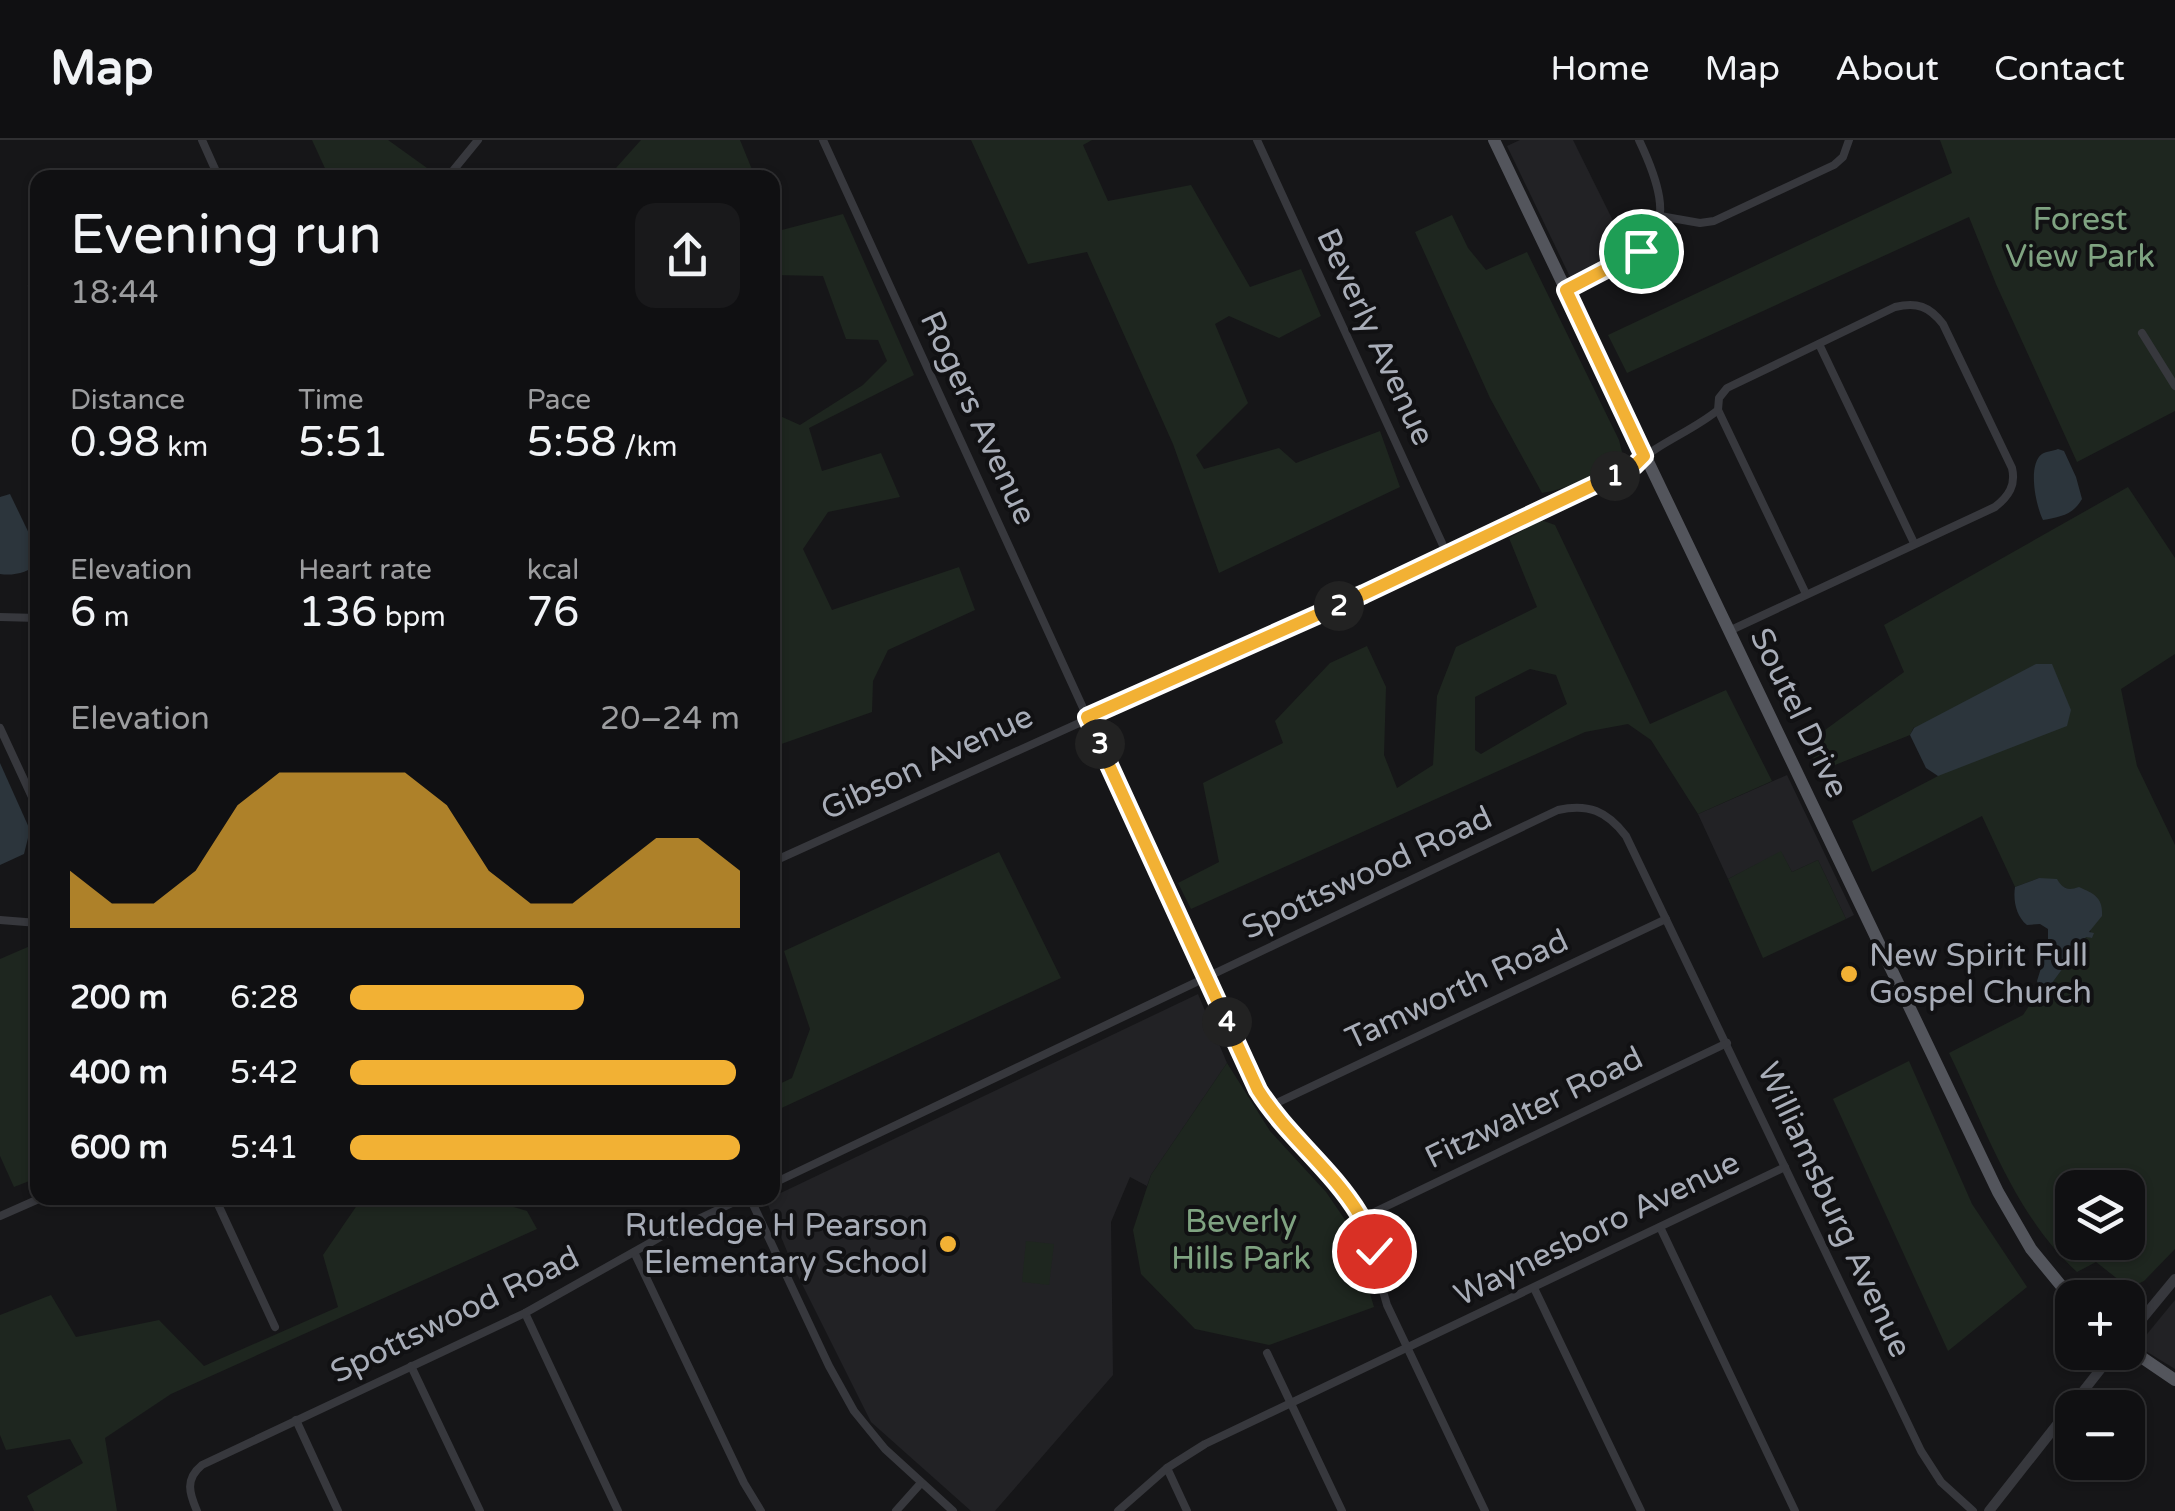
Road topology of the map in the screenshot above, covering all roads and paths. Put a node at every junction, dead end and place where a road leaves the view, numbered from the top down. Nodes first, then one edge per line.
1 (202, 140) edge
2 (478, 140) edge
3 (823, 140) edge
4 (1257, 140) edge
5 (1494, 140) edge
6 (1639, 140) edge
7 (1849, 144) edge
8 (215, 170) edge
9 (453, 170) edge
10 (1660, 216) junction
11 (1566, 290) junction
12 (2142, 333) dead end
13 (1819, 344) junction
14 (2175, 386) edge
15 (1718, 410) junction
16 (1644, 456) junction
17 (1914, 544) junction
18 (1447, 554) junction
19 (1806, 594) junction
20 (0, 617) edge
21 (30, 618) edge
22 (1728, 631) junction
23 (1087, 717) junction
24 (0, 728) edge
25 (30, 793) edge
26 (780, 858) edge
27 (1666, 918) junction
28 (0, 920) edge
29 (30, 922) edge
30 (1206, 977) junction
31 (1727, 1044) junction
32 (1268, 1107) junction
33 (1785, 1167) junction
34 (780, 1180) edge
35 (30, 1202) edge
36 (218, 1205) edge
37 (732, 1205) edge
38 (750, 1205) edge
39 (0, 1216) edge
40 (1362, 1218) junction
41 (1660, 1227) junction
42 (634, 1252) junction
43 (2175, 1279) edge
44 (2057, 1280) edge
45 (1534, 1288) junction
46 (525, 1313) junction
47 (2145, 1315) edge
48 (275, 1327) dead end
49 (1407, 1348) junction
50 (1267, 1354) dead end
51 (2145, 1360) edge
52 (411, 1366) junction
53 (2100, 1370) edge
54 (2175, 1380) edge
55 (1290, 1404) junction
56 (296, 1420) junction
57 (1166, 1468) junction
58 (920, 1483) junction
59 (197, 1511) edge
60 (338, 1511) edge
61 (480, 1511) edge
62 (618, 1511) edge
63 (761, 1511) edge
64 (896, 1511) edge
65 (953, 1511) edge
66 (1118, 1511) edge
67 (1187, 1511) edge
68 (1342, 1511) edge
69 (1486, 1511) edge
70 (1640, 1511) edge
71 (1795, 1511) edge
72 (1973, 1511) edge
73 (1988, 1511) edge

1 - 8 street
2 - 9 street
3 - 23 street, Rogers Avenue
4 - 18 street, Beverly Avenue
5 - 11 main road, Soutel Drive
6 - 10 street
7 - 10 street
10 - 11 street
11 - 16 main road, Soutel Drive
12 - 14 street
13 - 15 street, Gibson Avenue
13 - 17 street
13 - 17 street, Gibson Avenue
15 - 16 street, Gibson Avenue
15 - 19 street
16 - 18 street, Gibson Avenue
16 - 22 main road, Soutel Drive
17 - 19 street
18 - 23 street, Gibson Avenue
19 - 22 street
20 - 21 street
22 - 44 main road, Soutel Drive
23 - 26 street, Gibson Avenue
23 - 30 street, Rogers Avenue
24 - 25 street
27 - 30 street, Spottswood Road
27 - 31 street, Williamsburg Avenue
27 - 32 street, Tamworth Road
28 - 29 street
30 - 32 street, Rogers Avenue
30 - 34 street, Spottswood Road
31 - 33 street, Williamsburg Avenue
31 - 40 street, Fitzwalter Road
32 - 40 street, Rogers Avenue
33 - 41 street, Waynesboro Avenue
33 - 72 street, Williamsburg Avenue
35 - 39 street
36 - 48 street
37 - 42 street, Spottswood Road
38 - 58 street
40 - 49 street
41 - 45 street, Waynesboro Avenue
41 - 71 street
42 - 46 street, Spottswood Road
42 - 63 street
43 - 47 street
45 - 49 street, Waynesboro Avenue
45 - 70 street
46 - 52 street, Spottswood Road
46 - 62 street
49 - 55 street, Waynesboro Avenue
49 - 69 street
50 - 55 street
51 - 54 main road
52 - 56 street, Spottswood Road
52 - 61 street
53 - 73 street
55 - 57 street, Waynesboro Avenue
55 - 68 street
56 - 59 street, Spottswood Road
56 - 60 street
57 - 66 street, Waynesboro Avenue
57 - 67 street
58 - 64 street
58 - 65 street

